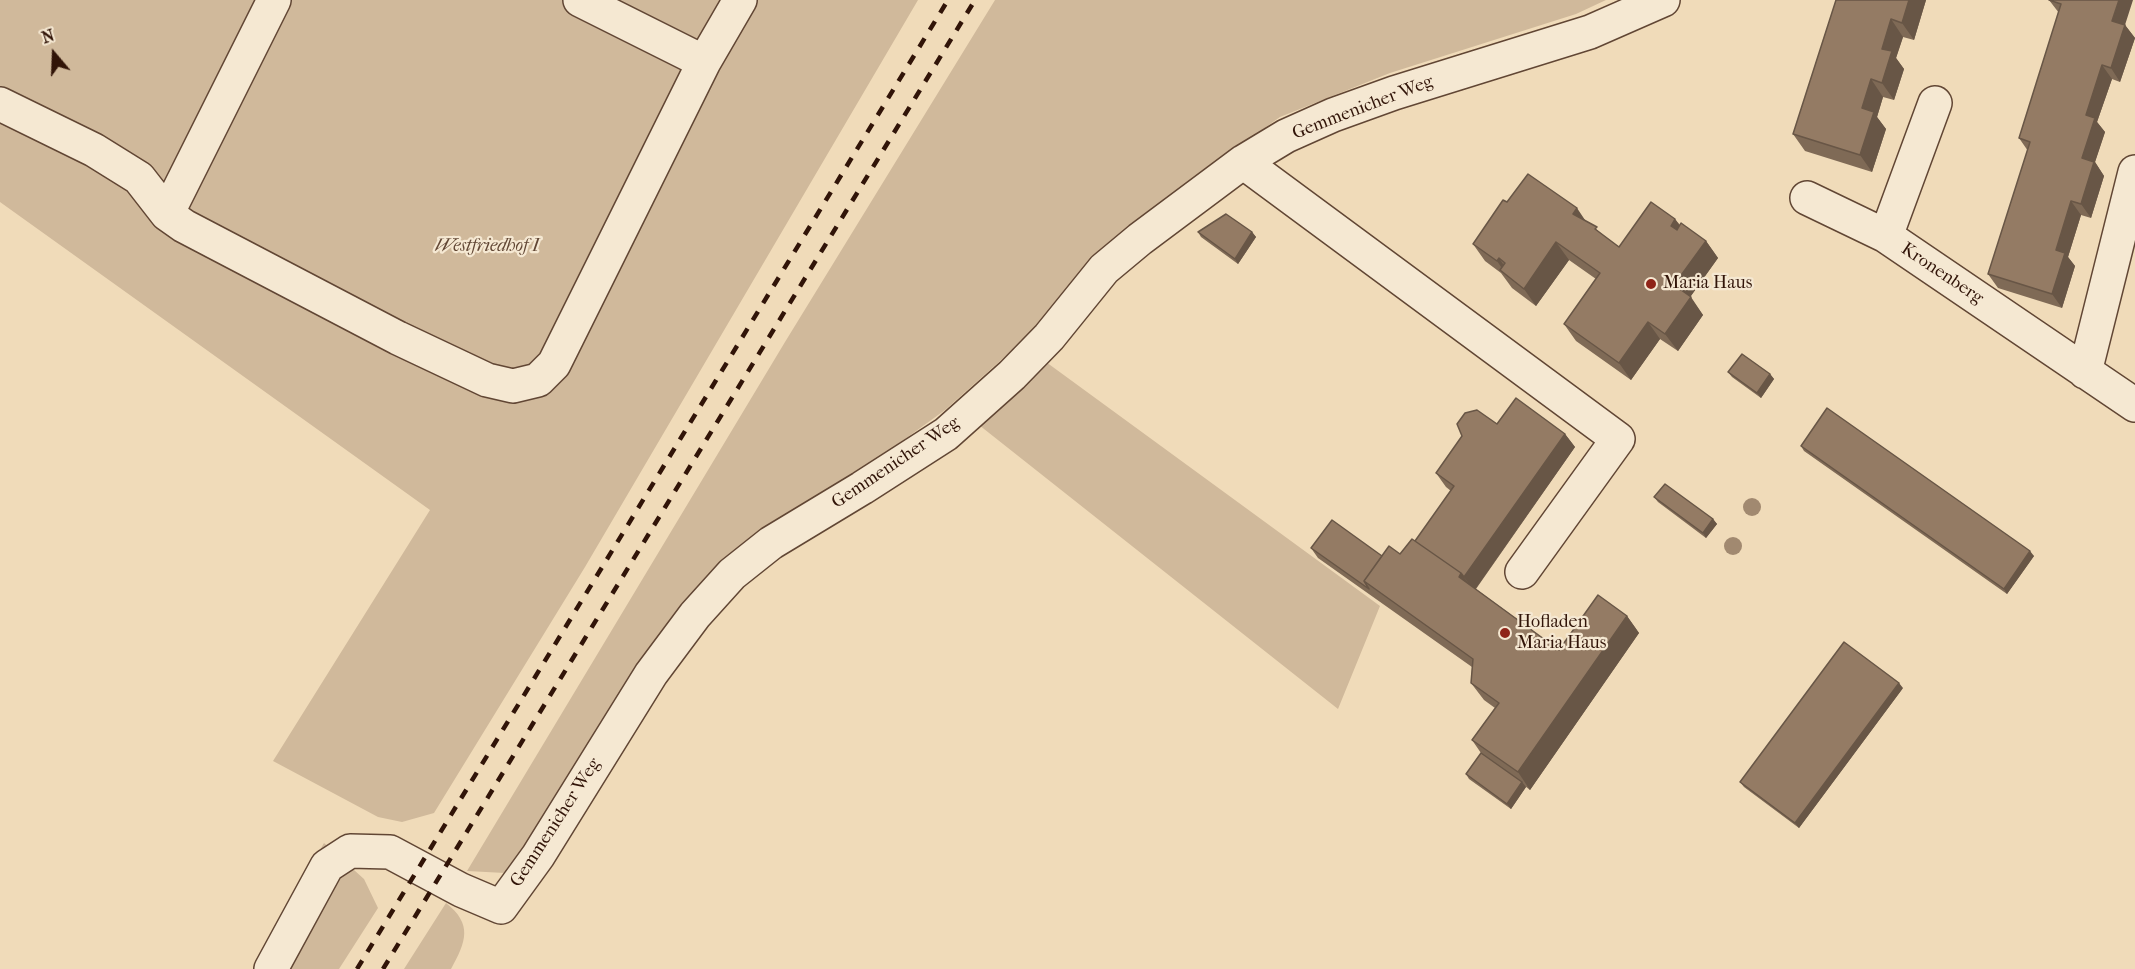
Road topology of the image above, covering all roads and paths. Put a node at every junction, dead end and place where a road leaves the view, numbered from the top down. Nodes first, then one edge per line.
1 (274, 0) edge
2 (580, 0) edge
3 (740, 0) edge
4 (1663, 0) edge
5 (704, 62) junction
6 (1935, 103) dead end
7 (0, 104) edge
8 (1243, 162) junction
9 (2135, 172) edge
10 (1807, 198) dead end
11 (167, 214) junction
12 (1886, 236) junction
13 (2085, 372) junction
14 (2135, 405) edge
15 (1522, 572) dead end
16 (272, 969) edge

1 - 11 street
2 - 5 street
3 - 5 street
4 - 8 street, Gemmenicher Weg
5 - 11 street
6 - 12 street, Kronenberg
7 - 11 street
8 - 15 street
8 - 16 street, Gemmenicher Weg
9 - 13 street
10 - 12 street
12 - 13 street, Kronenberg
13 - 14 street, Kronenberg

